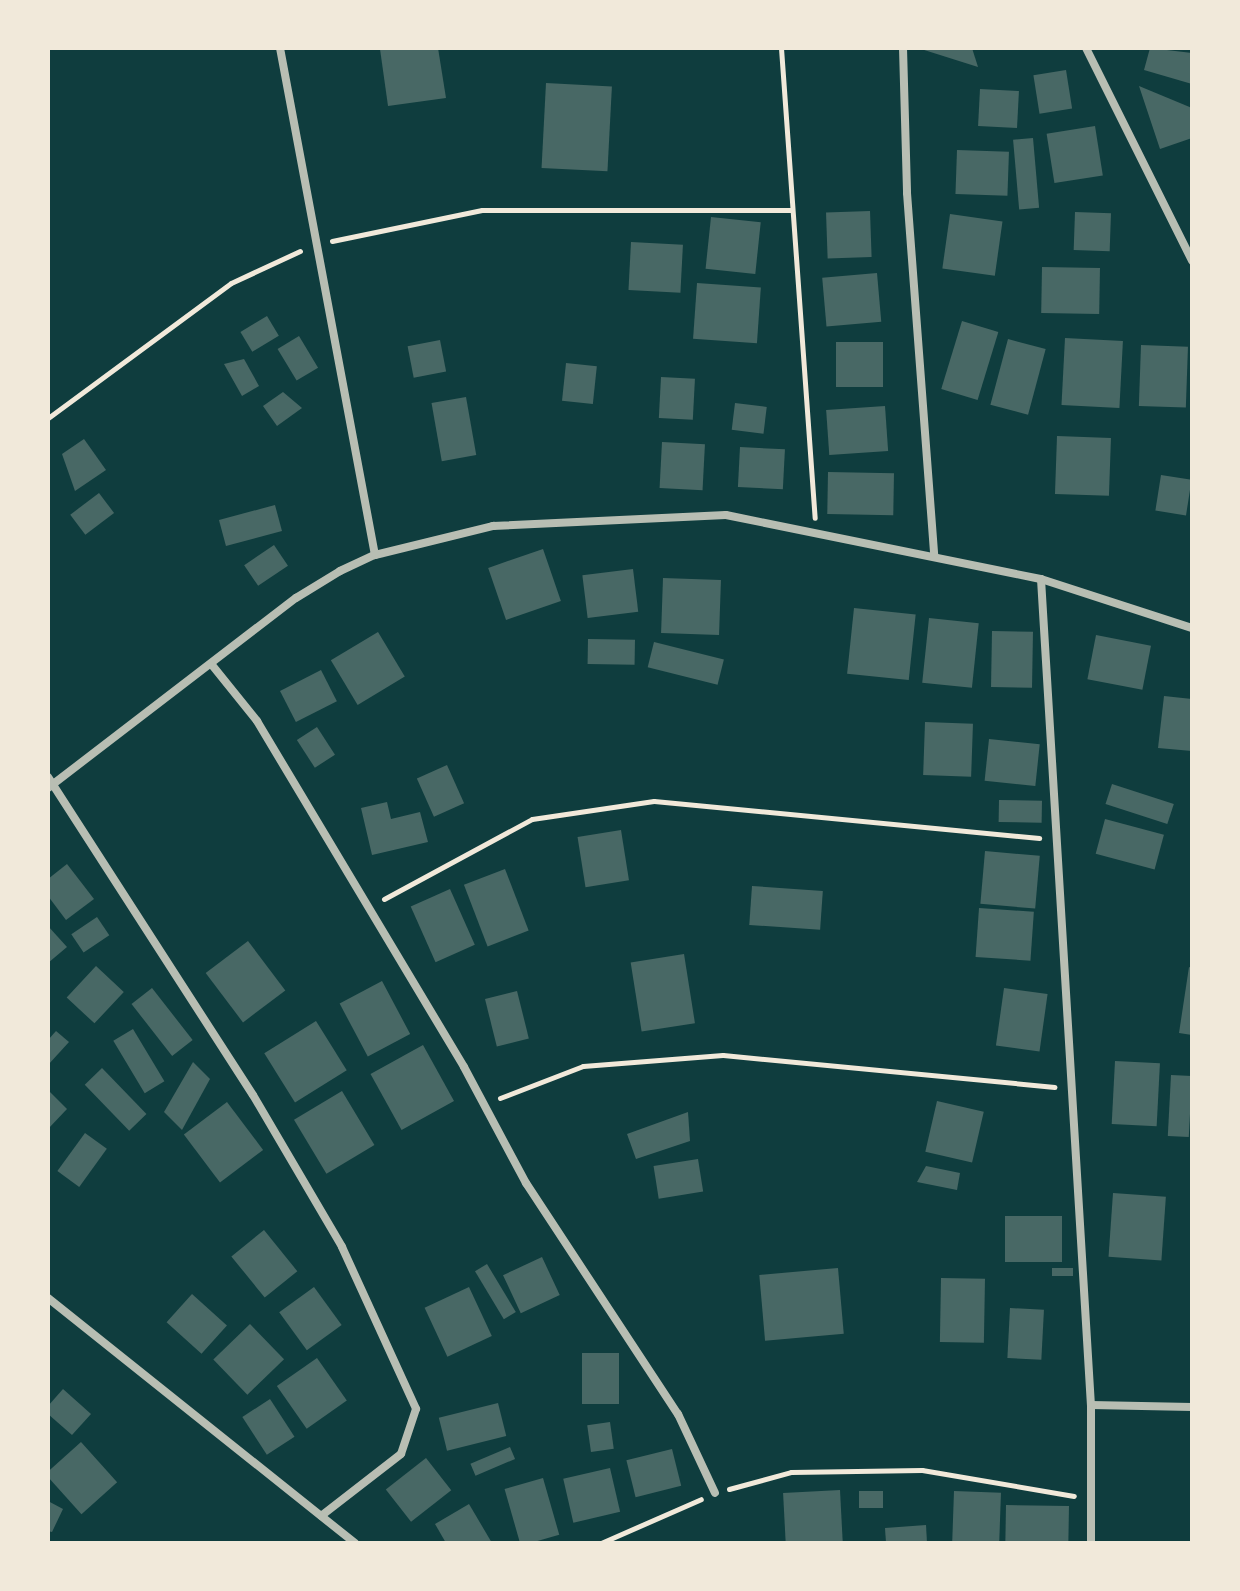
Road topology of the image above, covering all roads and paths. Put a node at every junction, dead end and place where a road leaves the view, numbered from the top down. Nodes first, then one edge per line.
1 (280, 48) edge
2 (781, 48) edge
3 (903, 48) edge
4 (1086, 48) edge
5 (791, 210) junction
6 (313, 245) junction
7 (1192, 261) edge
8 (48, 418) edge
9 (816, 530) junction
10 (375, 555) junction
11 (934, 556) junction
12 (1041, 579) junction
13 (1192, 628) edge
14 (212, 665) junction
15 (49, 783) edge
16 (1058, 840) junction
17 (366, 909) junction
18 (1073, 1089) junction
19 (484, 1105) junction
20 (48, 1298) edge
21 (1091, 1405) junction
22 (1192, 1407) edge
23 (715, 1493) junction
24 (1087, 1498) junction
25 (321, 1516) junction
26 (355, 1543) edge
27 (601, 1543) edge
28 (1091, 1543) edge

1 - 6 street
2 - 5 path
3 - 11 street
4 - 7 street
5 - 6 path
5 - 9 path
6 - 8 path
6 - 10 street
9 - 10 street
9 - 11 street
10 - 14 street
11 - 12 street
12 - 13 street
12 - 16 street
14 - 15 street
14 - 17 street
15 - 25 street
16 - 17 path
16 - 18 street
17 - 19 street
18 - 19 path
18 - 21 street
19 - 23 street
20 - 25 street
21 - 22 street
21 - 24 street
23 - 24 path
23 - 27 path
24 - 28 street
25 - 26 street

